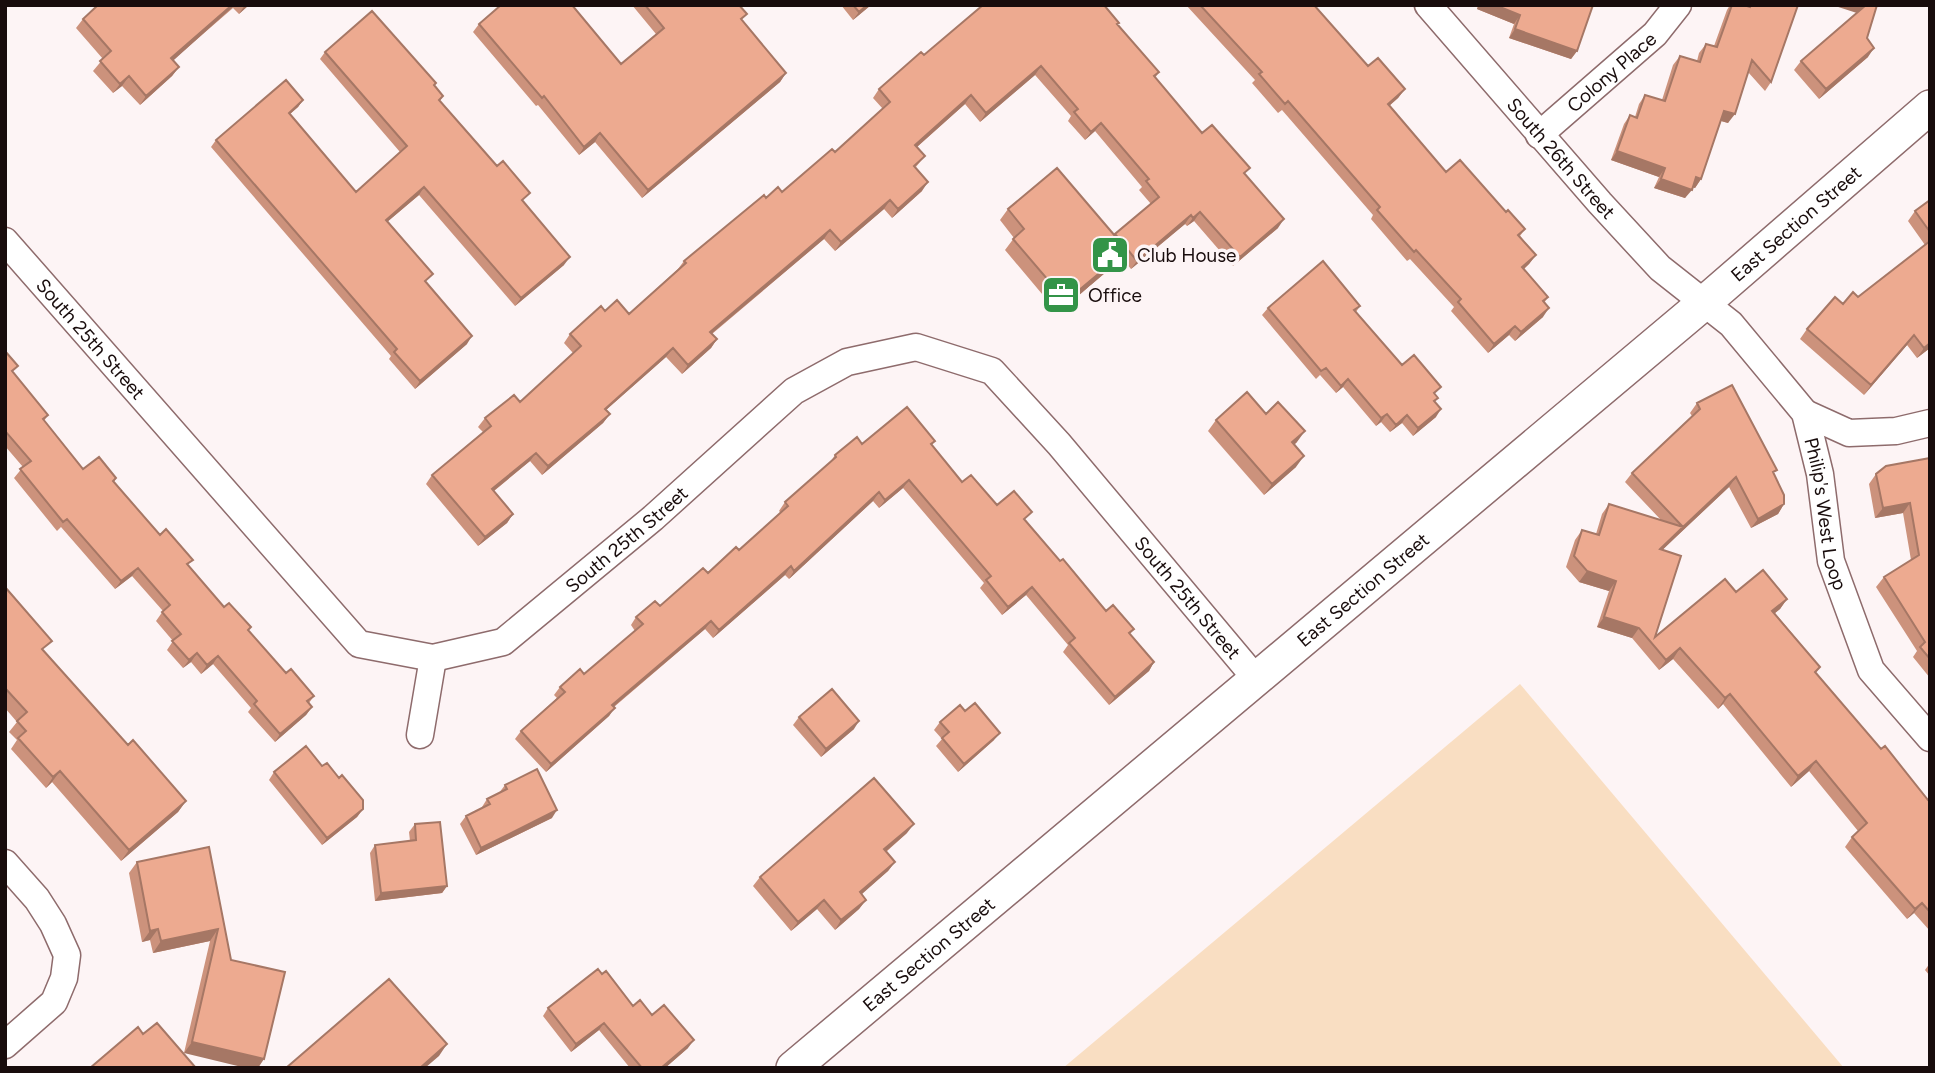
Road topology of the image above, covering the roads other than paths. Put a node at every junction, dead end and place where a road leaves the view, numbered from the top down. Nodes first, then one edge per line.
1 (1428, 5) edge
2 (1678, 5) edge
3 (1930, 107) edge
4 (1539, 135) junction
5 (5, 241) edge
6 (1704, 303) junction
7 (1805, 413) junction
8 (1930, 423) edge
9 (433, 658) junction
10 (1257, 680) junction
11 (419, 735) dead end
12 (1930, 738) edge
13 (5, 863) edge
14 (5, 1045) edge
15 (793, 1068) edge

1 - 4 street, South 26th Street
2 - 4 street, Colony Place
3 - 6 street, East Section Street
4 - 6 street, South 26th Street
5 - 9 street, South 25th Street
6 - 7 street, Philip's West Loop
6 - 10 street, East Section Street
7 - 8 street
7 - 12 street, Philip's West Loop
9 - 10 street, South 25th Street
9 - 11 street
10 - 15 street, East Section Street
13 - 14 street

